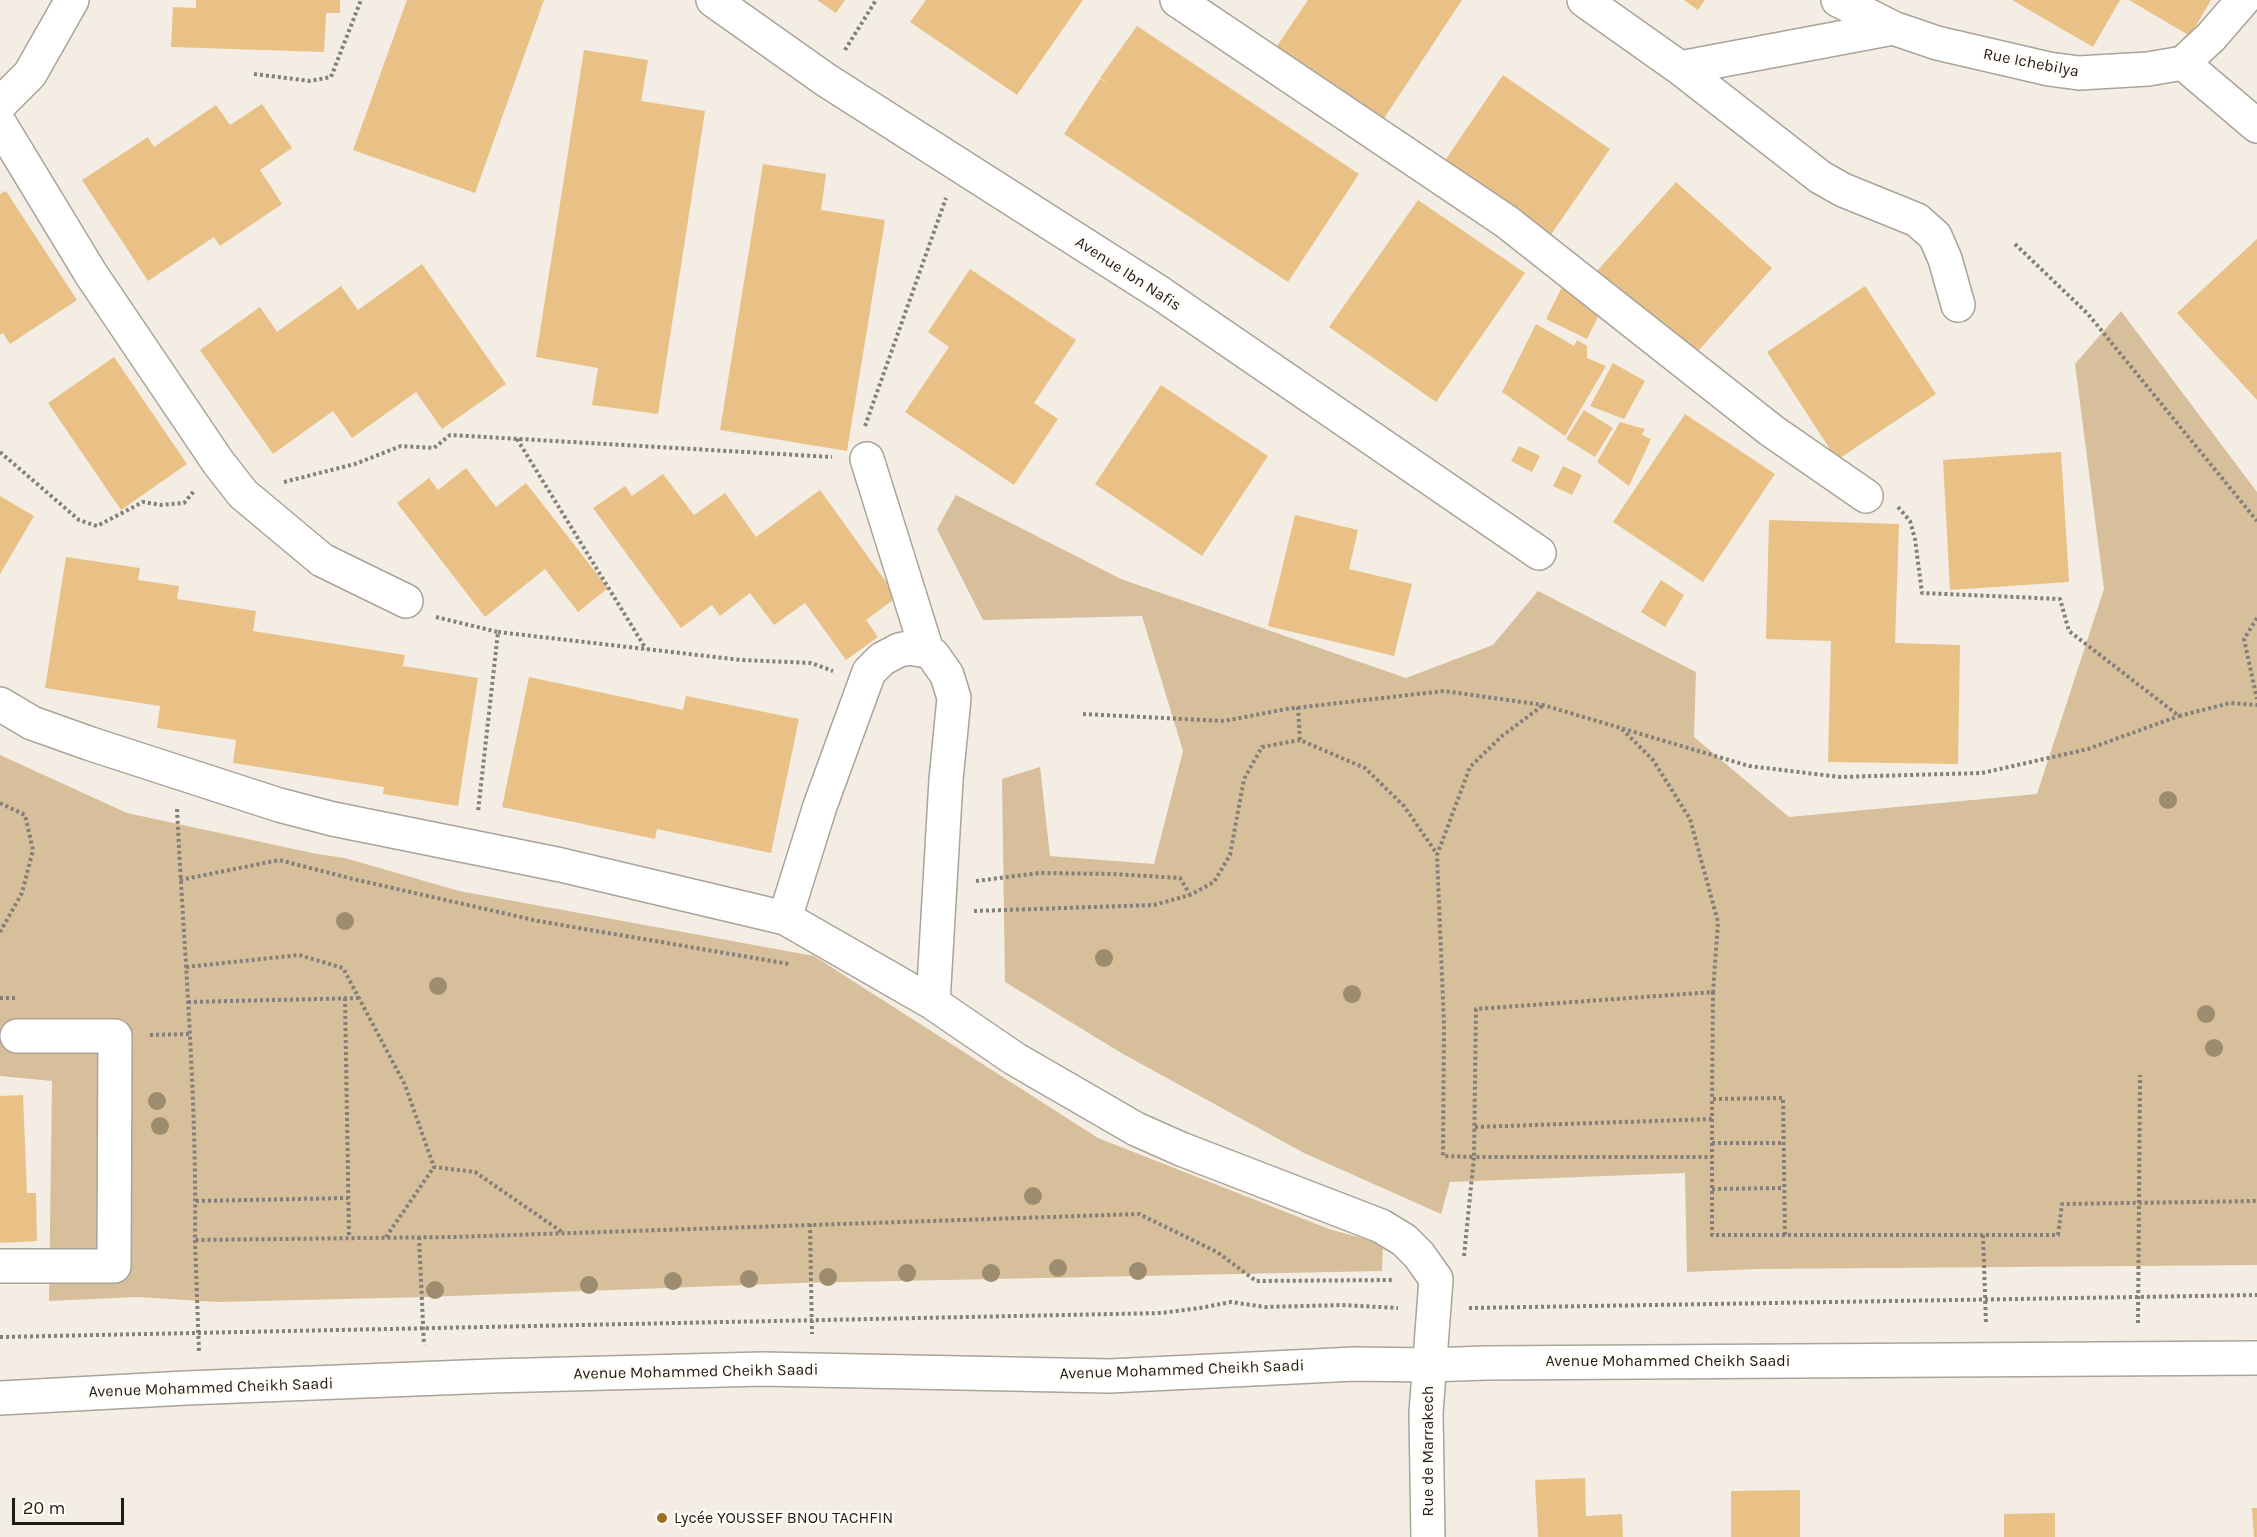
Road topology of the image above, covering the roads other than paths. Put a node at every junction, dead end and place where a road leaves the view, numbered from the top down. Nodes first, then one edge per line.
1 (72, 0) edge
2 (713, 0) edge
3 (1176, 0) edge
4 (1584, 0) edge
5 (1838, 0) edge
6 (2243, 0) edge
7 (1893, 28) junction
8 (2183, 63) junction
9 (1680, 68) junction
10 (0, 104) edge
11 (0, 124) edge
12 (2257, 126) edge
13 (1958, 305) dead end
14 (867, 459) road end
15 (1866, 496) road end
16 (1539, 553) dead end
17 (406, 601) road end
18 (927, 651) junction
19 (0, 704) edge
20 (785, 918) junction
21 (933, 1003) junction
22 (17, 1036) dead end
23 (9, 1266) edge
24 (2257, 1358) edge
25 (1429, 1365) junction
26 (0, 1398) edge
27 (1428, 1537) edge

1 - 10 street
2 - 16 street, Avenue Ibn Nafis
3 - 15 street
4 - 9 street
5 - 7 street, Rue Ichebilya
6 - 8 street
7 - 8 street, Rue Ichebilya
7 - 9 street
8 - 12 street
9 - 13 street
11 - 17 street
14 - 18 street
18 - 20 street
18 - 21 street
19 - 20 street
20 - 21 street
21 - 25 street, Rue de Marrakech
22 - 23 street
24 - 25 street, Avenue Mohammed Cheikh Saadi
25 - 26 street, Avenue Mohammed Cheikh Saadi
25 - 27 street, Rue de Marrakech

